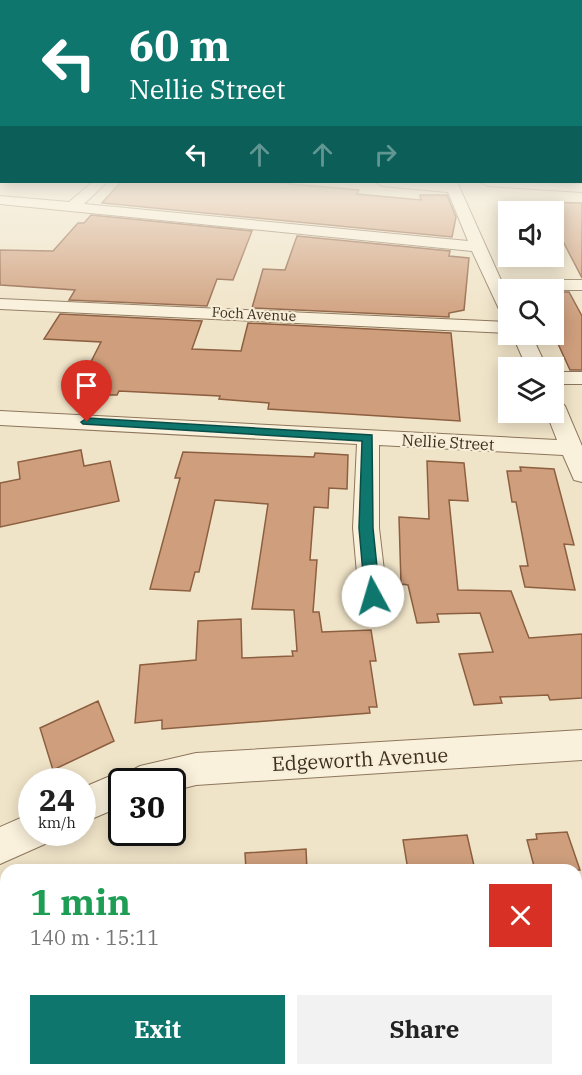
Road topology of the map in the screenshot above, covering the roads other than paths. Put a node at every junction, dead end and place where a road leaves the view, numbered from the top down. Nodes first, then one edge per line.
1 (226, 222) edge
2 (468, 222) edge
3 (478, 247) junction
4 (497, 285) joint
5 (582, 285) edge
6 (0, 304) edge
7 (498, 328) edge
8 (564, 378) edge
9 (582, 378) edge
10 (0, 418) edge
11 (562, 423) edge
12 (368, 438) junction
13 (572, 448) junction
14 (582, 474) edge
15 (373, 596) dead end
16 (582, 745) edge
17 (186, 771) edge
18 (18, 838) edge
19 (0, 846) edge

1 - 3 street
2 - 3 street
3 - 4 street
4 - 5 street
6 - 7 street, Foch Avenue
8 - 9 street
10 - 12 street, Nellie Street
11 - 13 street
12 - 13 street, Nellie Street
12 - 15 street
13 - 14 street
16 - 17 street, Edgeworth Avenue
18 - 19 street

